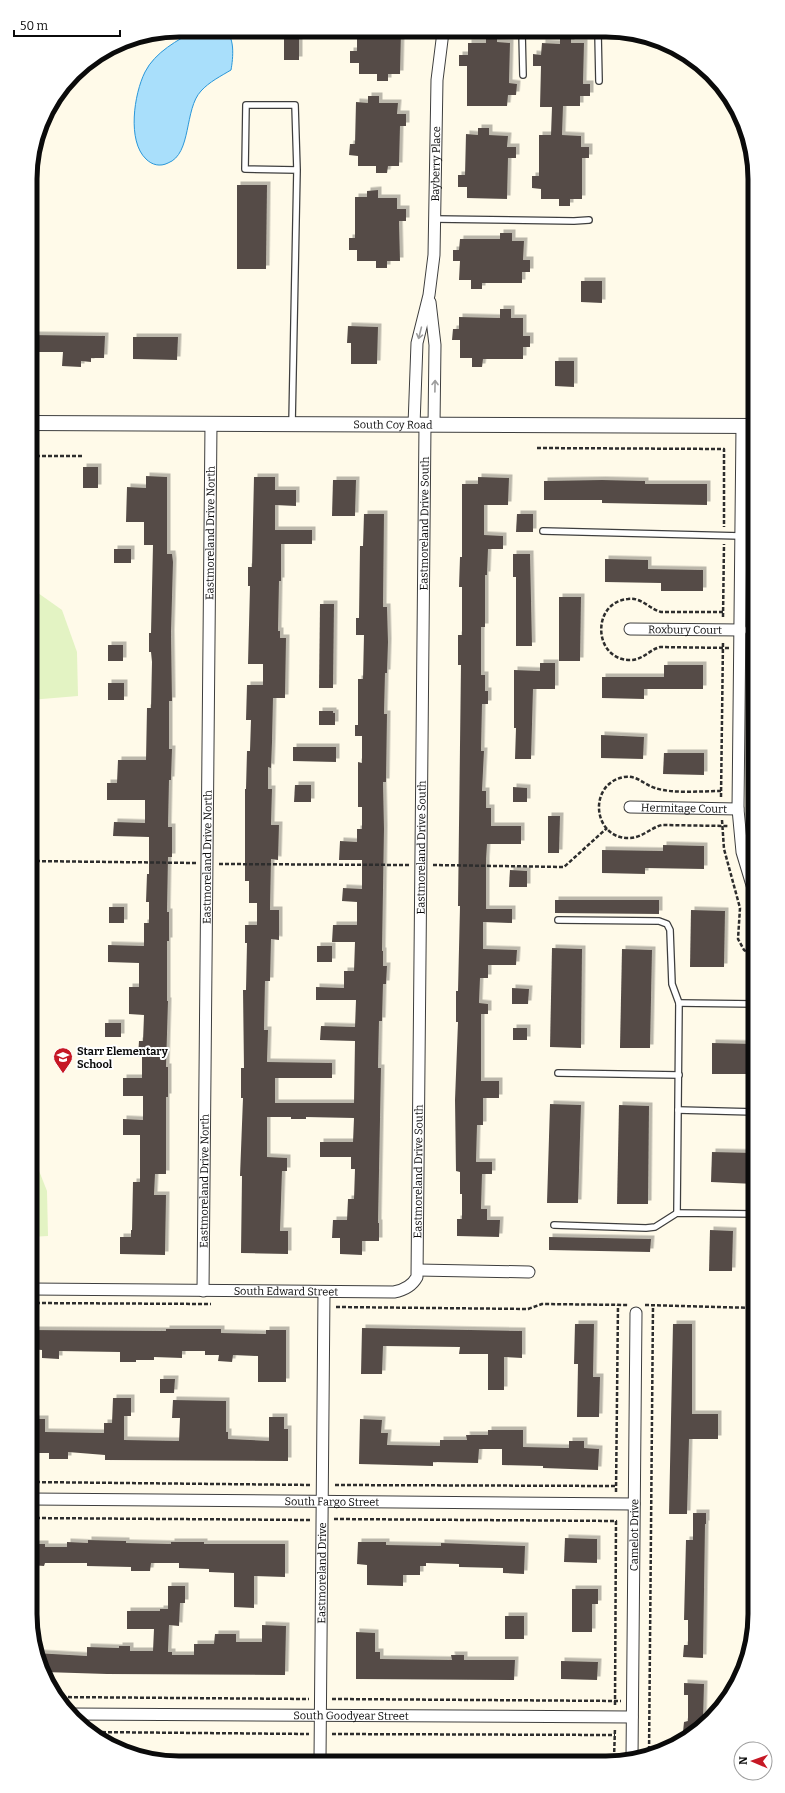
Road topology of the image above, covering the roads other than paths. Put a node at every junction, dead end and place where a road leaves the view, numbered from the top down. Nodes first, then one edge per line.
1 (442, 37) edge
2 (522, 37) edge
3 (598, 37) edge
4 (523, 75) dead end
5 (599, 81) dead end
6 (297, 170) junction
7 (435, 219) junction
8 (589, 220) dead end
9 (429, 295) junction
10 (37, 422) edge
11 (211, 424) junction
12 (292, 424) junction
13 (424, 425) junction
14 (748, 426) edge
15 (748, 442) edge
16 (543, 531) dead end
17 (742, 536) junction
18 (630, 629) dead end
19 (741, 630) junction
20 (630, 807) dead end
21 (738, 809) junction
22 (748, 872) edge
23 (558, 920) dead end
24 (679, 1003) junction
25 (748, 1004) edge
26 (558, 1073) dead end
27 (679, 1075) junction
28 (678, 1110) junction
29 (748, 1112) edge
30 (677, 1213) junction
31 (748, 1214) edge
32 (554, 1225) dead end
33 (418, 1270) junction
34 (529, 1272) dead end
35 (37, 1289) edge
36 (203, 1290) junction
37 (324, 1292) junction
38 (636, 1313) dead end
39 (37, 1499) edge
40 (322, 1502) junction
41 (634, 1504) junction
42 (79, 1714) edge
43 (321, 1715) junction
44 (632, 1717) junction
45 (632, 1753) edge
46 (320, 1756) edge

1 - 7 street, Bayberry Place
2 - 4 lane
3 - 5 lane
6 - 6 lane
6 - 12 lane
7 - 8 lane
7 - 9 street, Bayberry Place
13 -> 9 street, Bayberry Place
9 -> 13 street, Bayberry Place
10 - 11 street, South Coy Road
11 - 12 street, South Coy Road
11 - 36 street, Eastmoreland Drive North
12 - 13 street, South Coy Road
13 - 14 street, South Coy Road
13 - 33 street, Eastmoreland Drive South
15 - 17 street
16 - 17 lane
17 - 19 street
18 - 19 street, Roxbury Court
19 - 21 street
20 - 21 street, Hermitage Court
21 - 22 street
23 - 24 lane
24 - 25 lane
24 - 27 lane
26 - 27 lane
27 - 28 lane
28 - 29 lane
28 - 30 lane
30 - 31 lane
30 - 32 lane
33 - 34 street
33 - 37 street, South Edward Street
35 - 36 street, South Edward Street
36 - 37 street, South Edward Street
37 - 40 street, Eastmoreland Drive
38 - 41 street, Camelot Drive
39 - 40 street, South Fargo Street
40 - 41 street, South Fargo Street
40 - 43 street, Eastmoreland Drive
41 - 44 street, Camelot Drive
42 - 43 street, South Goodyear Street
43 - 44 street, South Goodyear Street
43 - 46 street, Eastmoreland Drive
44 - 45 street, Camelot Drive

